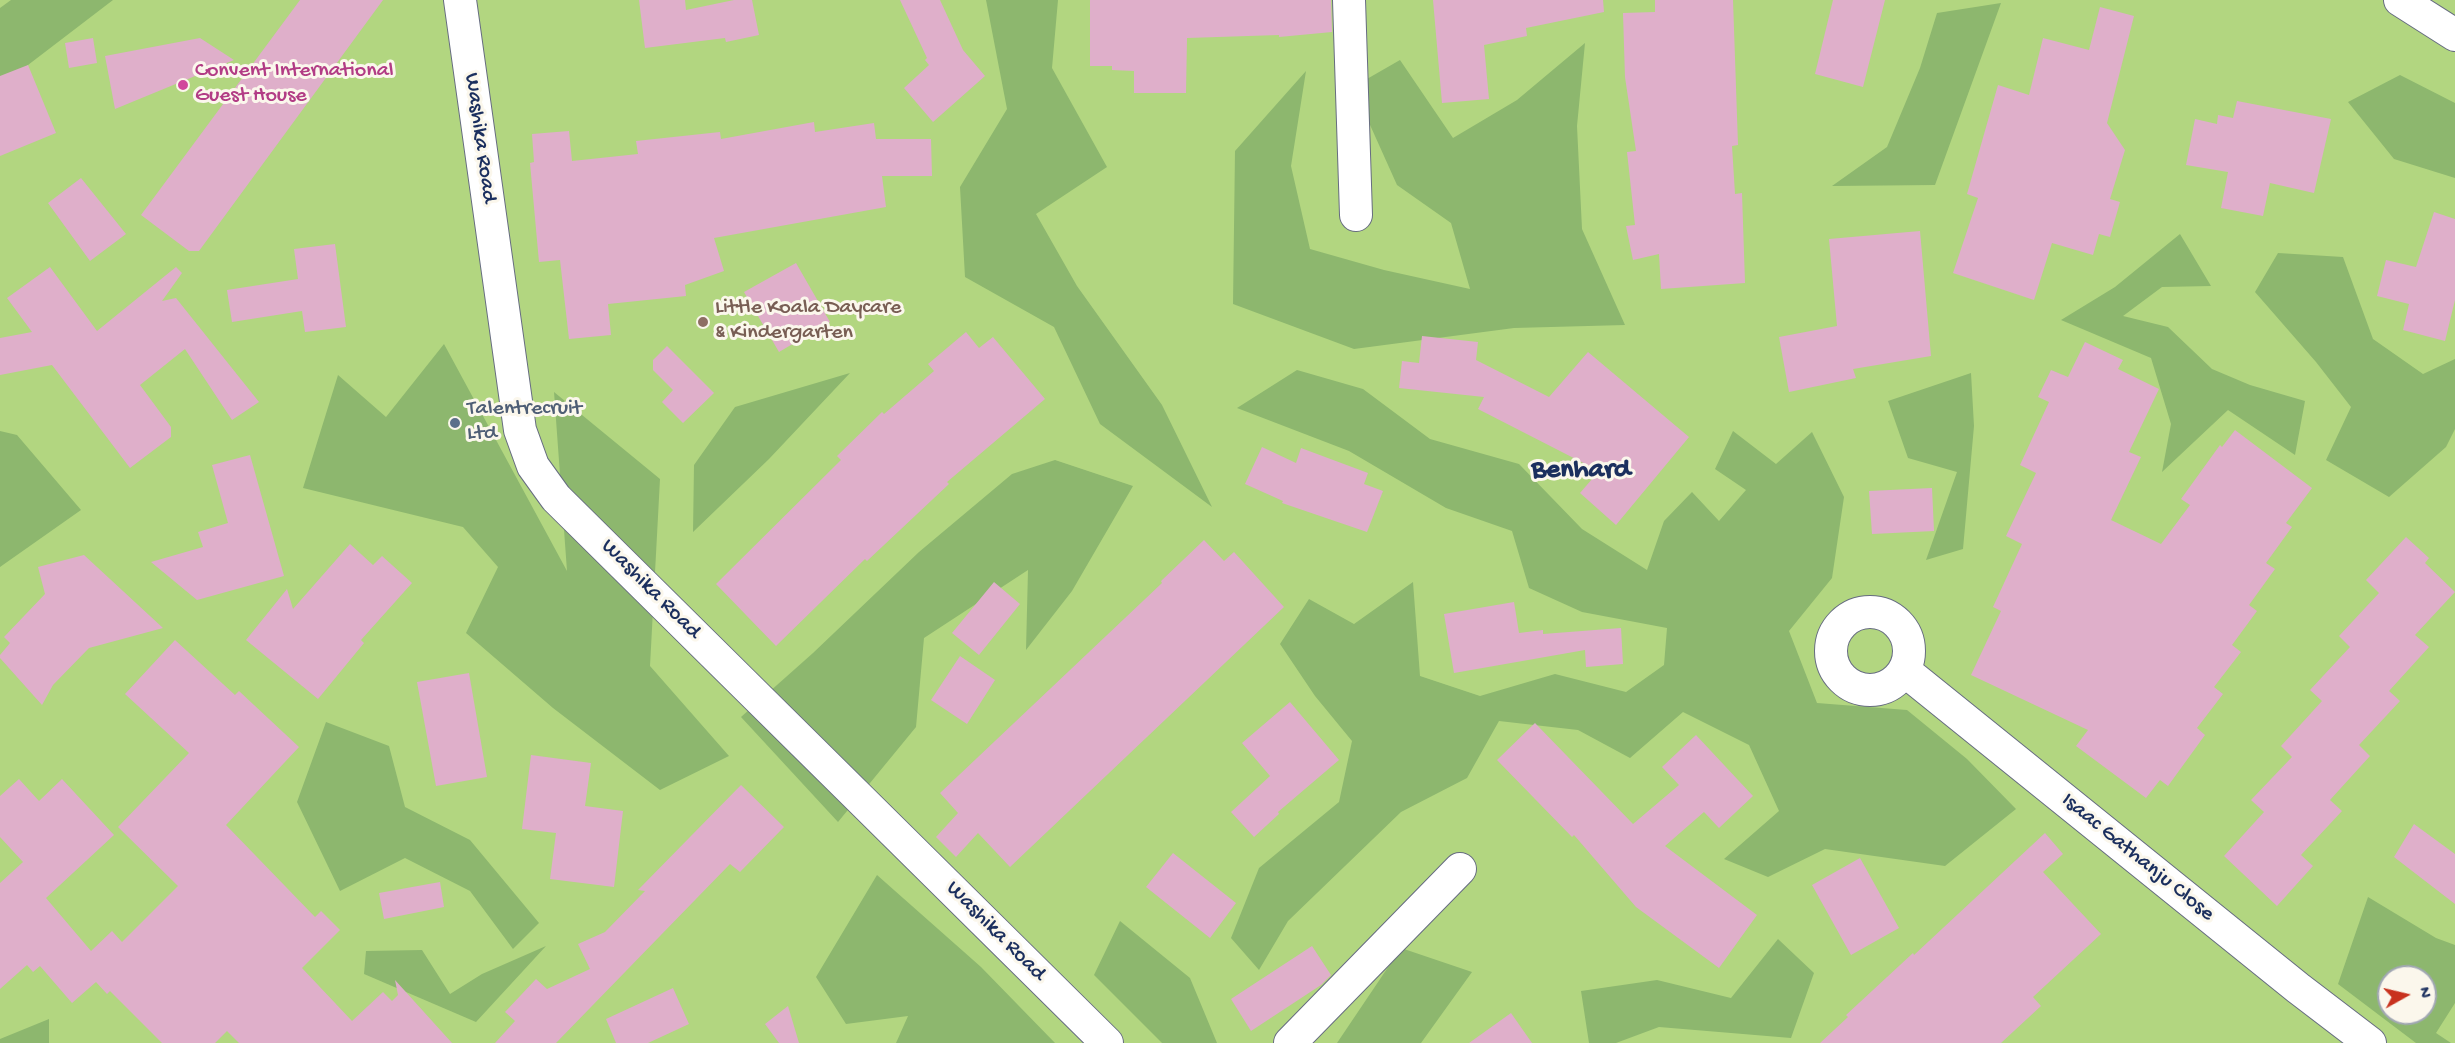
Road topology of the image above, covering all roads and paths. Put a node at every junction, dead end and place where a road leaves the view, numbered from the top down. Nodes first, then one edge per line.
1 (460, 0) edge
2 (1349, 0) edge
3 (2400, 0) edge
4 (2455, 35) edge
5 (1356, 215) dead end
6 (1905, 671) dead end
7 (1460, 869) dead end
8 (1107, 1043) edge
9 (1290, 1043) edge
10 (2370, 1043) edge

1 - 8 street, Washika Road
2 - 5 street
3 - 4 street
6 - 10 street, Isaac Gathanju Close
7 - 9 street

